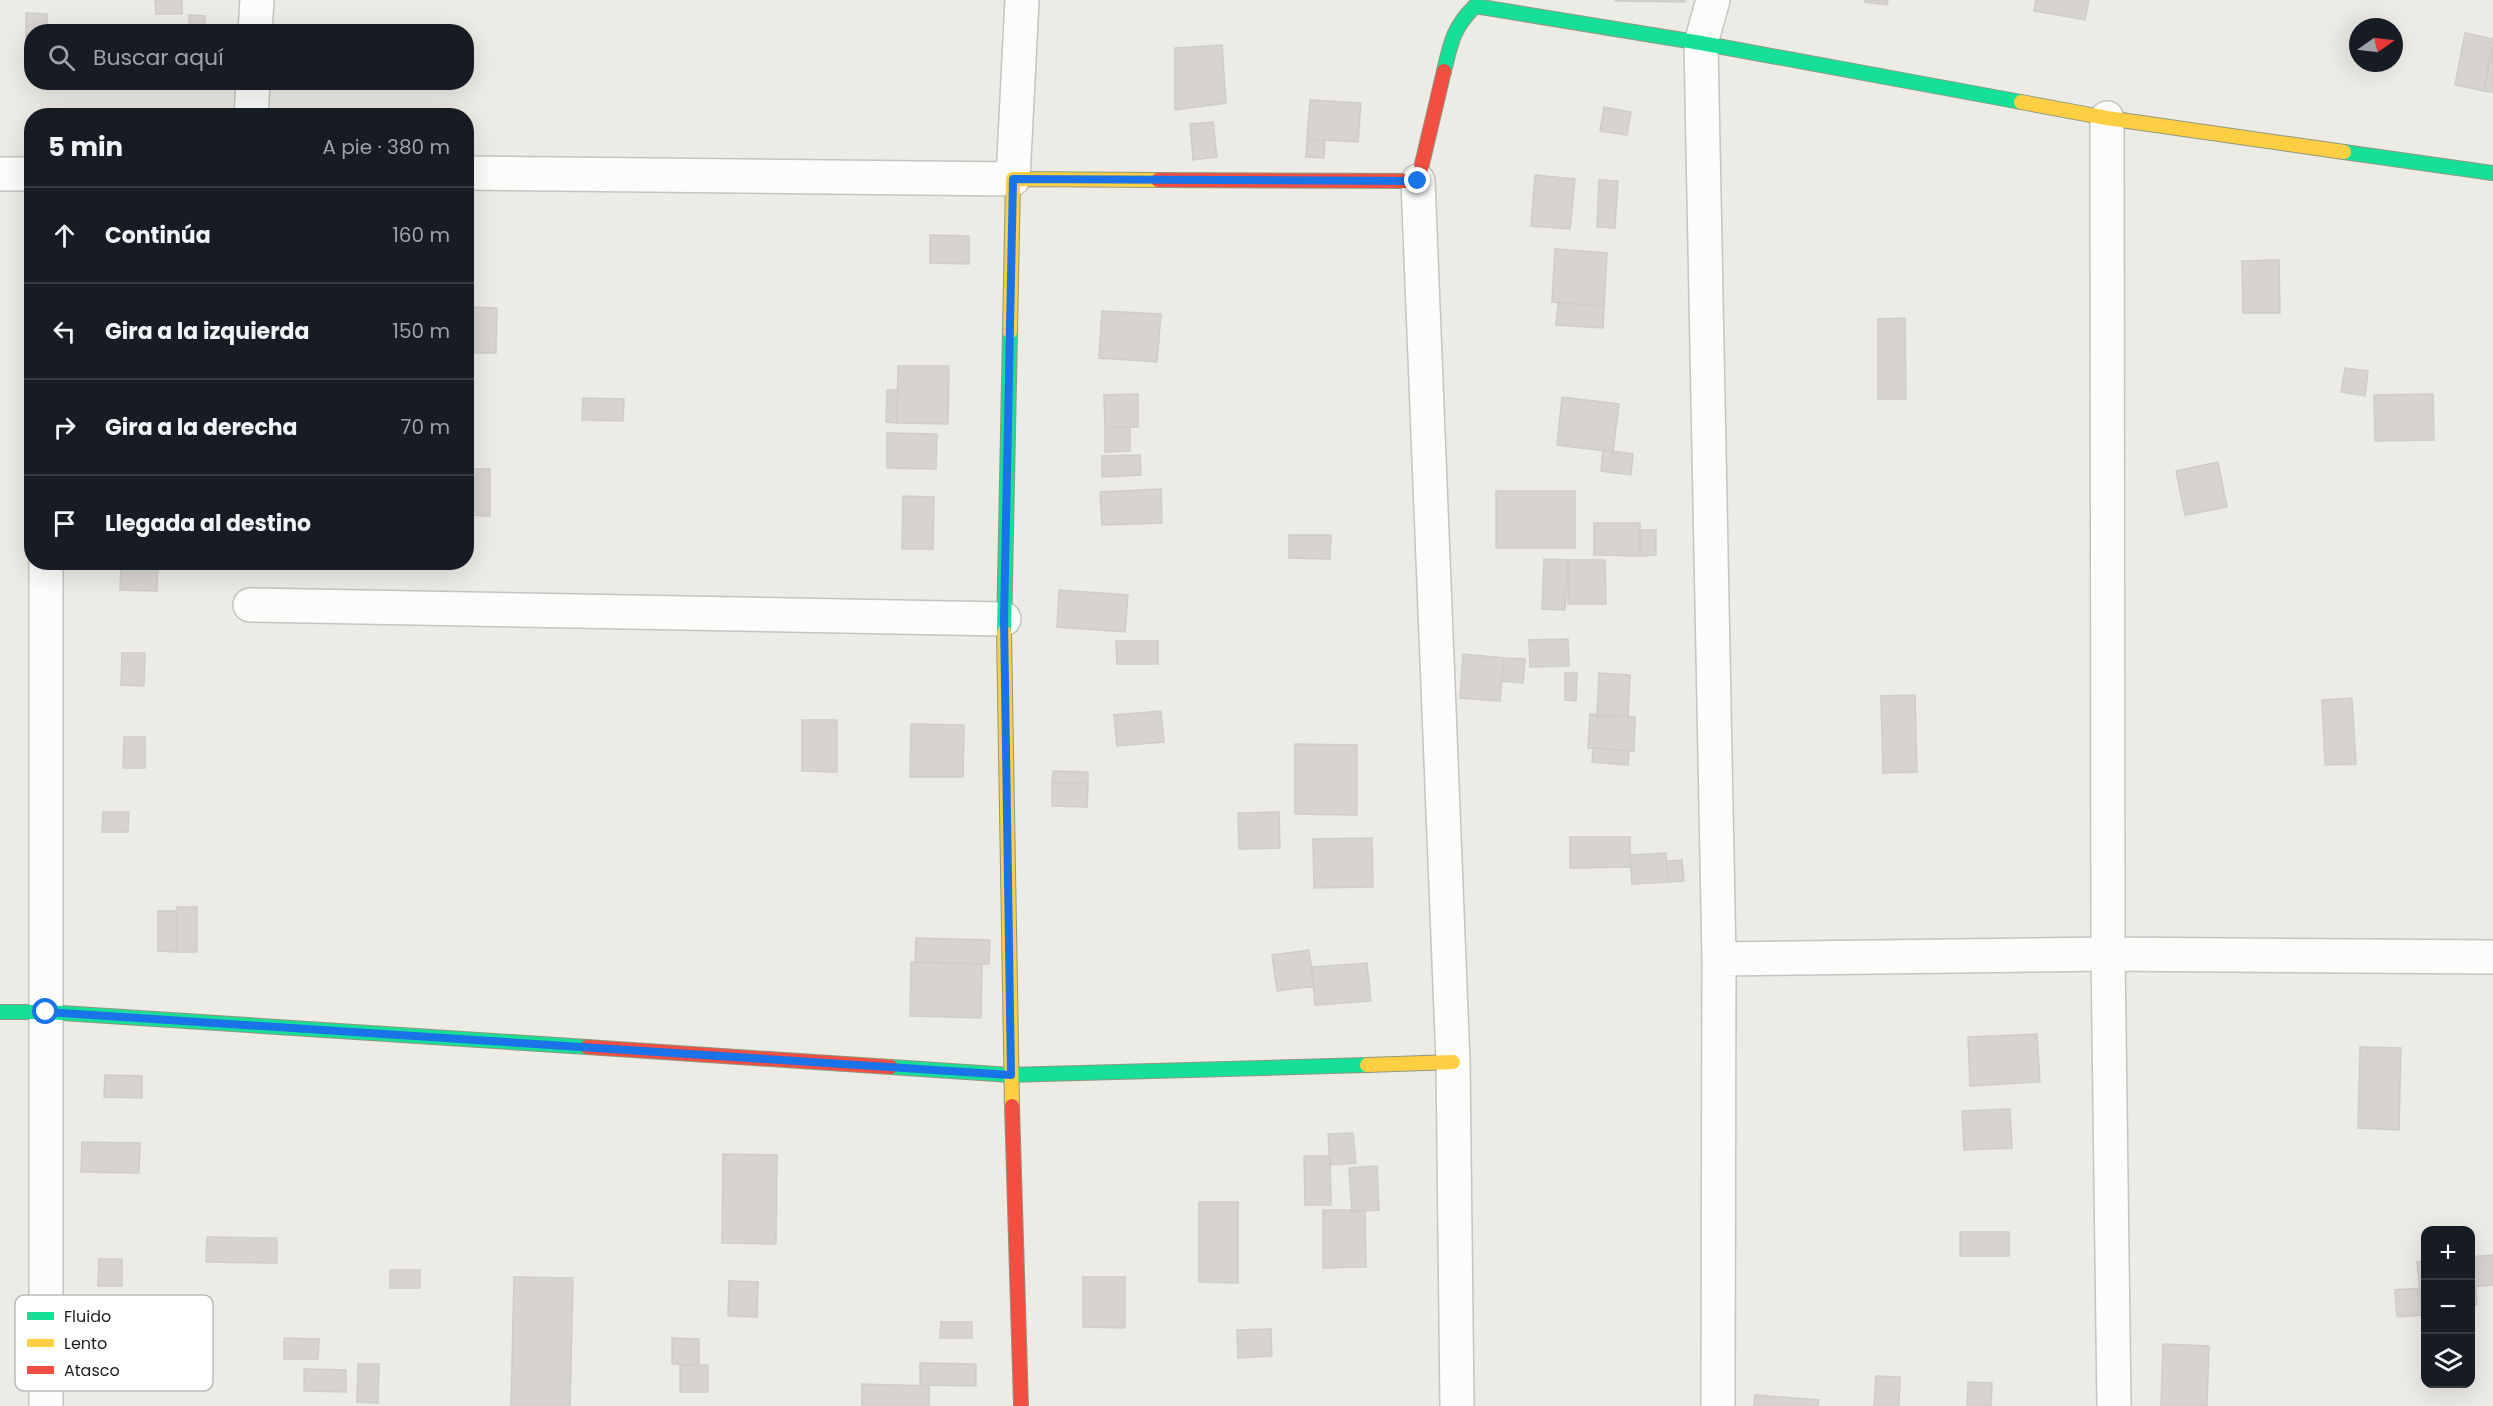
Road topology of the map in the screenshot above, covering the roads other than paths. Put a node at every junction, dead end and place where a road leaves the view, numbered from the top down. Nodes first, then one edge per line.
1 (257, 0) edge
2 (1022, 0) edge
3 (1713, 0) edge
4 (1469, 3) edge
5 (256, 24) edge
6 (1701, 43) junction
7 (253, 90) edge
8 (251, 108) edge
9 (2107, 118) junction
10 (474, 173) edge
11 (2493, 173) edge
12 (0, 174) edge
13 (24, 174) edge
14 (1013, 179) junction
15 (1418, 181) junction
16 (46, 570) edge
17 (250, 605) dead end
18 (1004, 619) junction
19 (2108, 954) junction
20 (2493, 957) edge
21 (1719, 960) junction
22 (0, 1012) edge
23 (46, 1012) junction
24 (1453, 1062) junction
25 (1011, 1075) junction
26 (46, 1295) edge
27 (1021, 1406) edge
28 (1457, 1406) edge
29 (1718, 1406) edge
30 (2114, 1406) edge

1 - 5 street
2 - 14 street
3 - 6 street
4 - 6 street
4 - 15 street
6 - 9 street
6 - 21 street
7 - 8 street
9 - 11 street
9 - 19 street
10 - 14 street
12 - 13 street
14 - 15 street
14 - 18 street
15 - 24 street
16 - 23 street
17 - 18 street
18 - 25 street
19 - 20 street
19 - 21 street
19 - 30 street
21 - 29 street
22 - 23 street
23 - 25 street
23 - 26 street
24 - 25 street
24 - 28 street
25 - 27 street

